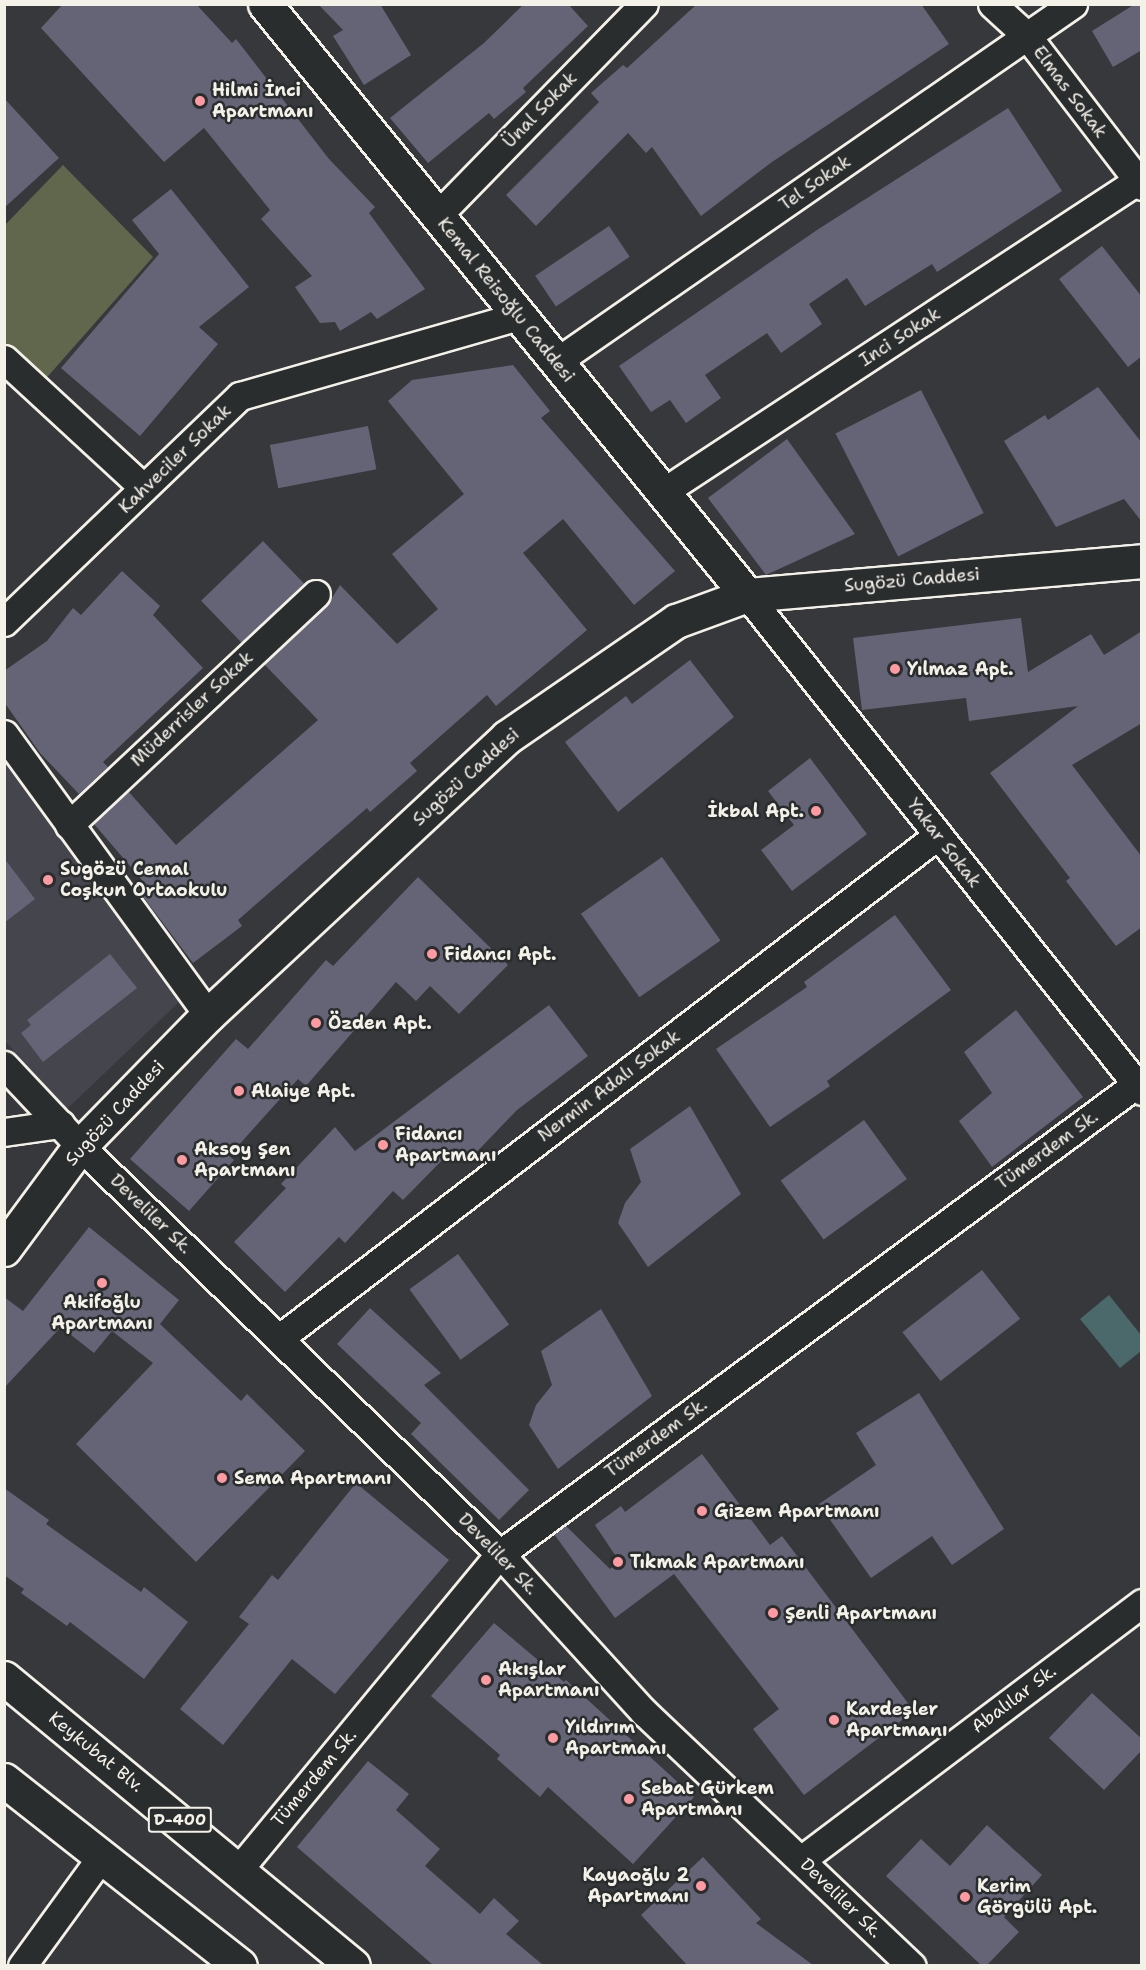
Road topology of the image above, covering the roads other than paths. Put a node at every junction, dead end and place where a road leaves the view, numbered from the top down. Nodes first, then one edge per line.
1 (264, 4) edge
2 (644, 4) edge
3 (992, 4) edge
4 (1073, 4) edge
5 (1028, 36) junction
6 (1139, 183) edge
7 (437, 216) junction
8 (519, 316) junction
9 (4, 359) edge
10 (556, 362) junction
11 (144, 488) junction
12 (663, 492) junction
13 (1142, 561) edge
14 (316, 594) dead end
15 (747, 595) junction
16 (4, 622) edge
17 (4, 734) edge
18 (69, 825) junction
19 (938, 835) junction
20 (208, 1015) junction
21 (4, 1065) edge
22 (1140, 1085) edge
23 (4, 1132) edge
24 (70, 1135) junction
25 (4, 1249) edge
26 (281, 1338) junction
27 (500, 1554) junction
28 (1142, 1603) edge
29 (4, 1678) edge
30 (4, 1780) edge
31 (102, 1856) junction
32 (801, 1860) junction
33 (239, 1869) junction
34 (22, 1965) edge
35 (240, 1965) edge
36 (353, 1965) edge
37 (912, 1965) edge

1 - 7 main road, Kemal Reisoğlu Caddesi
2 - 7 street, Ünal Sokak
3 - 5 street, Elmas Sokak
4 - 5 street, Tel Sokak
5 - 6 street, Elmas Sokak
5 - 10 street, Tel Sokak
6 - 12 street, Inci Sokak
7 - 8 main road, Kemal Reisoğlu Caddesi
8 - 10 main road, Kemal Reisoğlu Caddesi
8 - 11 street, Kahveciler Sokak
9 - 11 street
10 - 12 main road, Kemal Reisoğlu Caddesi
11 - 16 street, Kahveciler Sokak
12 - 15 main road, Kemal Reisoğlu Caddesi
13 - 15 main road, Sugözü Caddesi
14 - 18 street, Müderrisler Sokak
15 - 19 street, Yakar Sokak
15 - 20 main road, Sugözü Caddesi
17 - 18 street
18 - 20 street
19 - 22 street, Yakar Sokak
19 - 26 street, Nermin Adalı Sokak
20 - 24 main road, Sugözü Caddesi
21 - 24 street, Develiler Sk.
22 - 27 street, Tümerdem Sk.
23 - 24 street
24 - 25 main road, Sugözü Caddesi
24 - 26 street, Develiler Sk.
26 - 27 street, Develiler Sk.
27 - 32 street, Develiler Sk.
27 - 33 street, Tümerdem Sk.
28 - 32 street, Abalılar Sk.
29 - 33 main road, Keykubat Blv. / D-400
30 - 31 main road
31 - 34 street
31 - 35 main road
32 - 37 street, Develiler Sk.
33 - 36 main road, Keykubat Blv. / D-400

